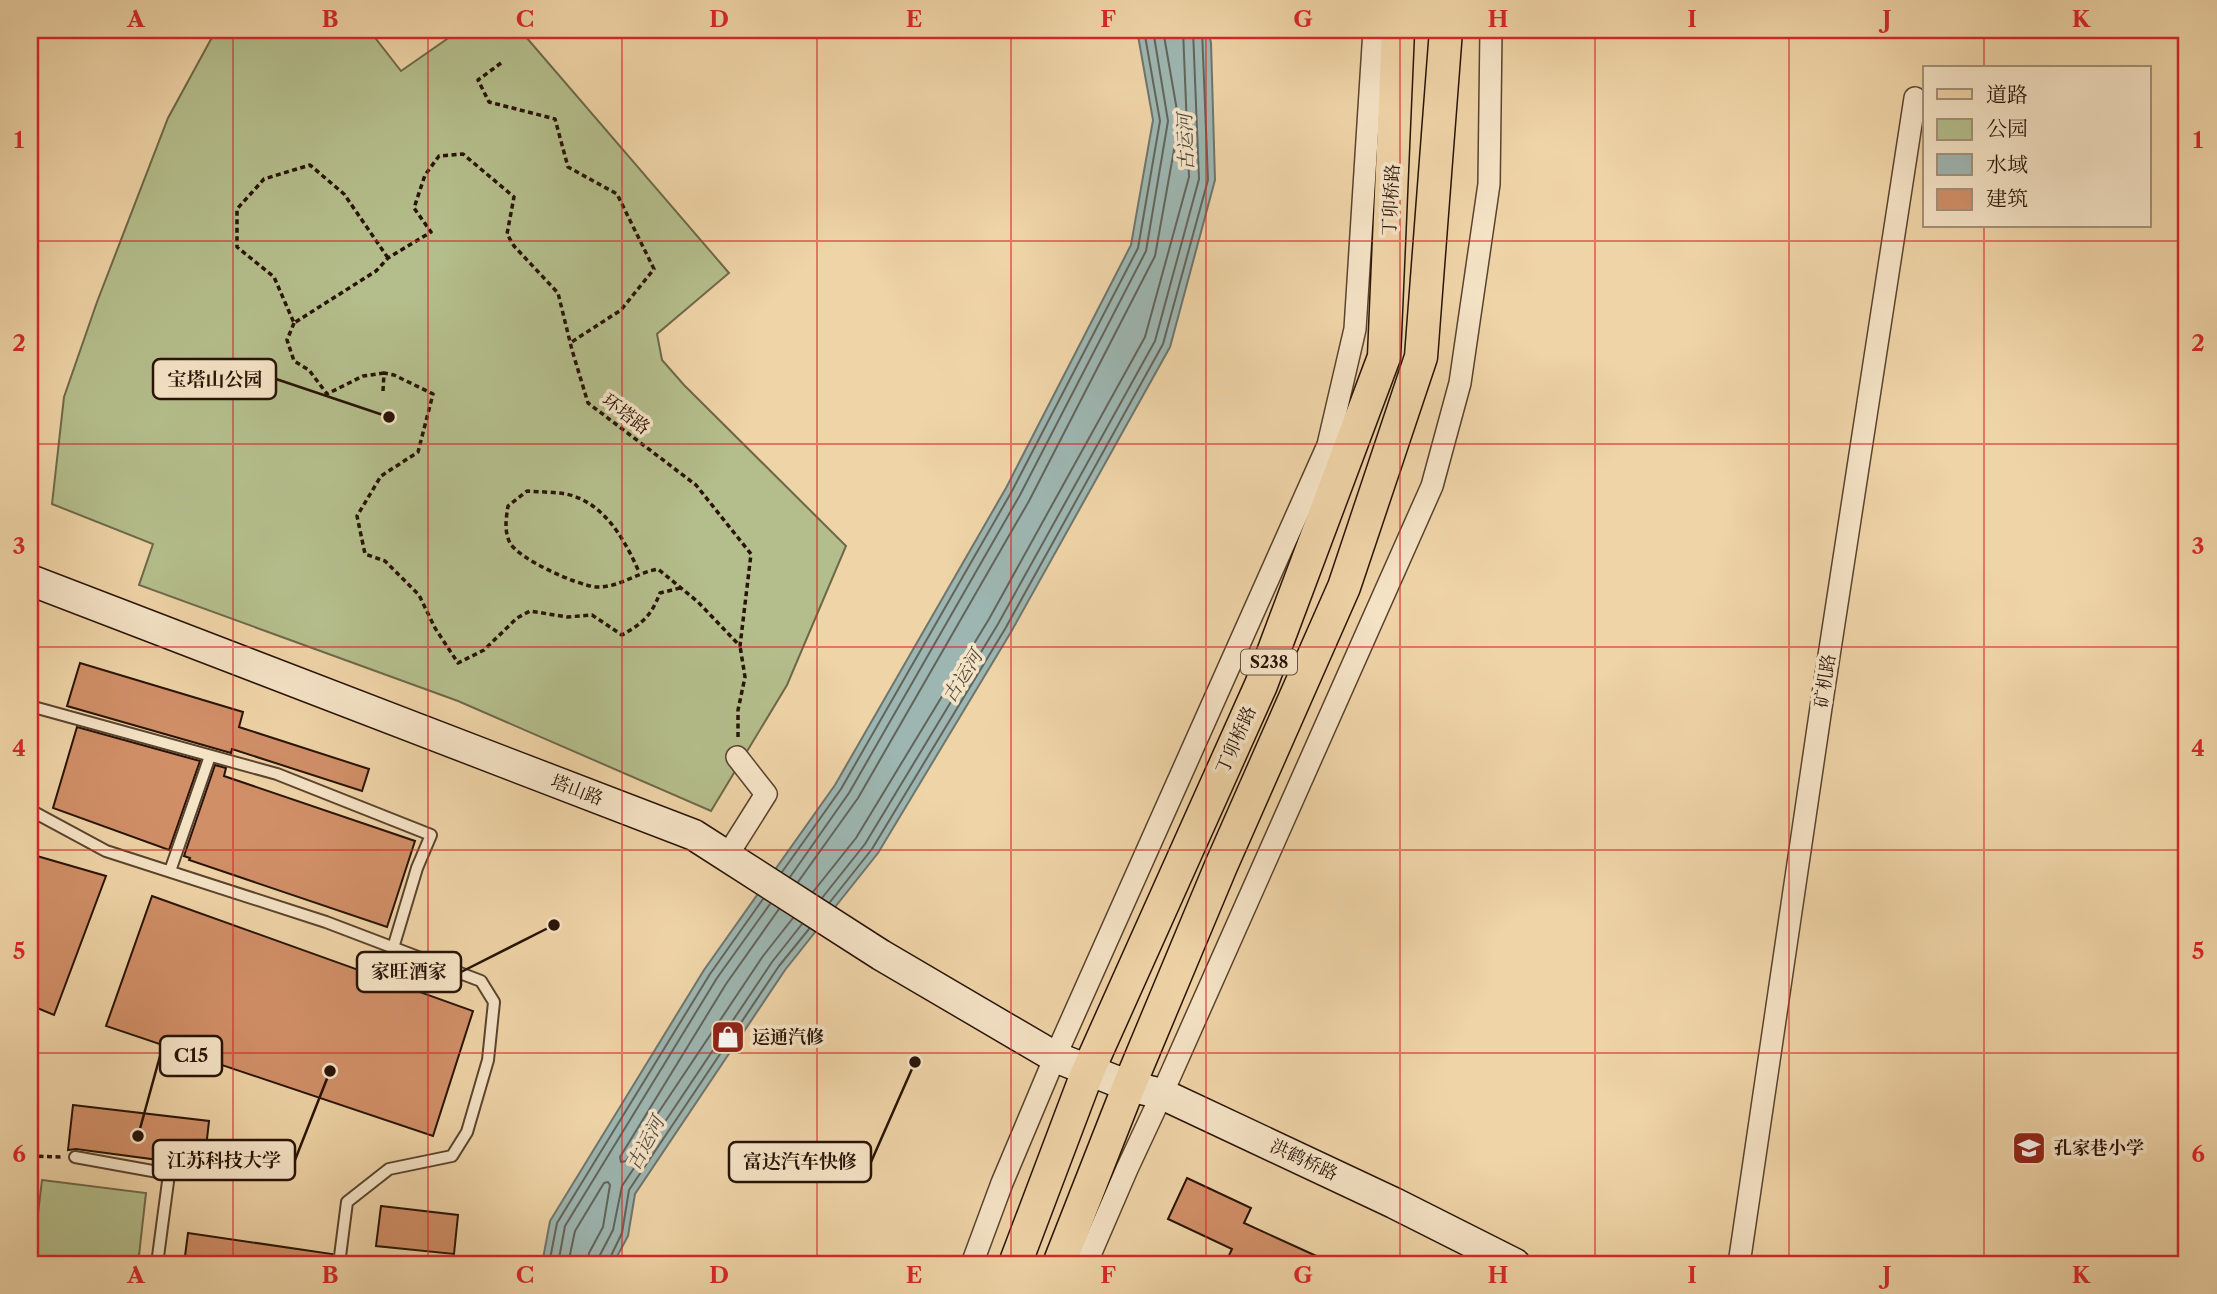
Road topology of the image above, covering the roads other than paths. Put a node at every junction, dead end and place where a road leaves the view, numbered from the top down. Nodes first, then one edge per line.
1 (1374, 30) edge
2 (1398, 30) edge
3 (1446, 30) edge
4 (1491, 30) edge
5 (1914, 98) dead end
6 (30, 580) edge
7 (30, 705) edge
8 (210, 756) junction
9 (737, 757) road end
10 (30, 810) edge
11 (727, 856) junction
12 (170, 871) junction
13 (393, 948) junction
14 (1055, 1057) junction
15 (1088, 1071) junction
16 (1129, 1086) junction
17 (1163, 1094) junction
18 (75, 1157) road end
19 (157, 1264) edge
20 (339, 1264) edge
21 (972, 1264) edge
22 (1015, 1264) edge
23 (1059, 1264) edge
24 (1086, 1264) edge
25 (1515, 1264) edge
26 (1739, 1264) edge

1 - 14 street
2 - 15 main road, 丁卯桥路 / S238
3 - 16 main road, 丁卯桥路 / S238
4 - 17 street
5 - 26 street, 矿机路
6 - 11 street, 塔山路
7 - 8 lane
8 - 12 lane
8 - 13 lane
9 - 11 street
10 - 12 lane
11 - 14 street, 塔山路
12 - 13 lane
13 - 20 lane
14 - 15 street, 塔山路
14 - 21 street
15 - 16 street, 洪鹤桥路
15 - 22 main road, 丁卯桥路 / S238
16 - 17 street, 洪鹤桥路
16 - 23 main road, 丁卯桥路 / S238
17 - 24 street
17 - 25 street, 洪鹤桥路
18 - 19 lane

